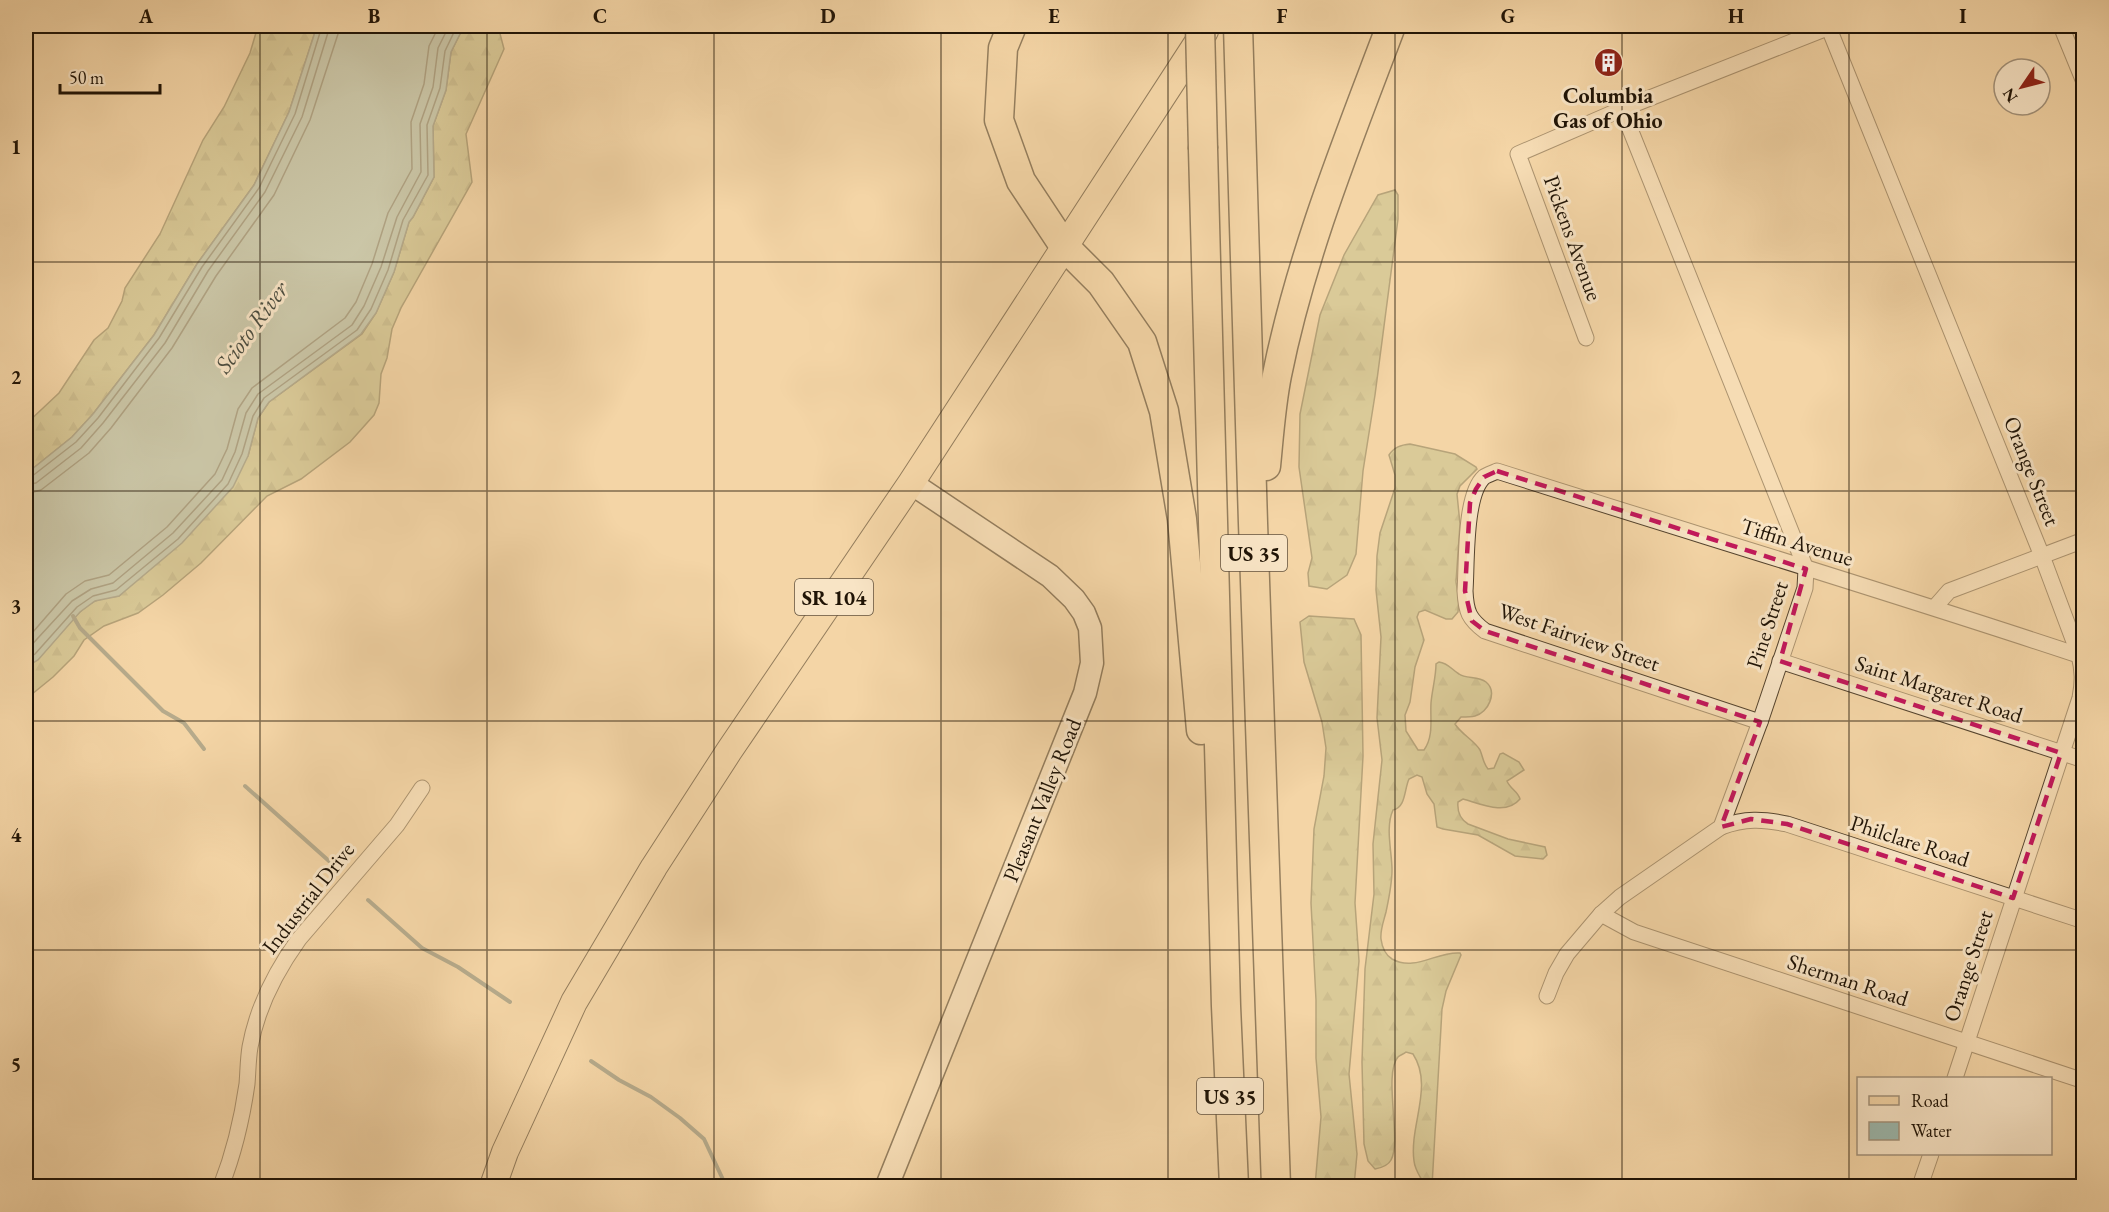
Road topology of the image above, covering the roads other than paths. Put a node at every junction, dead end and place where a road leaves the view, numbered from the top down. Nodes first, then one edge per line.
1 (1012, 26) edge
2 (1200, 26) edge
3 (1209, 26) edge
4 (1238, 26) edge
5 (1391, 26) edge
6 (1830, 26) edge
7 (2061, 26) edge
8 (2084, 82) edge
9 (1622, 109) junction
10 (1064, 246) junction
11 (1586, 338) dead end
12 (1497, 471) joint
13 (911, 483) junction
14 (1253, 523) junction
15 (2084, 540) edge
16 (2042, 556) junction
17 (1806, 569) junction
18 (1935, 607) junction
19 (2081, 656) edge
20 (1780, 661) junction
21 (1760, 722) junction
22 (2061, 753) junction
23 (2084, 760) edge
24 (422, 788) dead end
25 (1721, 827) junction
26 (1222, 841) junction
27 (2013, 898) junction
28 (1601, 914) junction
29 (2084, 921) edge
30 (1547, 996) dead end
31 (1967, 1044) junction
32 (1955, 1077) edge
33 (2084, 1081) edge
34 (1931, 1155) edge
35 (221, 1186) edge
36 (493, 1186) edge
37 (887, 1186) edge
38 (1234, 1186) edge
39 (1276, 1186) edge
40 (1920, 1186) edge

1 - 10 highway
2 - 26 highway, US 35, bridge
3 - 10 main road, SR 104
4 - 14 highway, US 35
5 - 14 highway
6 - 9 street
6 - 16 street, Orange Street
7 - 8 street
9 - 11 street, Pickens Avenue
9 - 17 street, Pine Street
10 - 13 main road, SR 104
10 - 26 highway
12 - 17 street, Tiffin Avenue
12 - 21 street, West Fairview Street
13 - 36 main road, SR 104
13 - 37 street, Pleasant Valley Road
14 - 39 highway, US 35
15 - 16 street
16 - 18 street
16 - 19 street, Orange Street
17 - 18 street, Tiffin Avenue
17 - 20 street, Pine Street
18 - 19 street, Tiffin Avenue
19 - 22 street, Orange Street
20 - 21 street, Pine Street
20 - 22 street, Saint Margaret Road
21 - 25 street, Pine Street
22 - 23 street, Saint Margaret Road
22 - 27 street, Orange Street
24 - 35 street, Industrial Drive
25 - 27 street, Philclare Road
25 - 28 street
26 - 38 highway, US 35
27 - 29 street, Philclare Road
27 - 31 street, Orange Street
28 - 30 street
28 - 31 street, Sherman Road
31 - 32 street, Orange Street
31 - 33 street, Sherman Road
34 - 40 street

